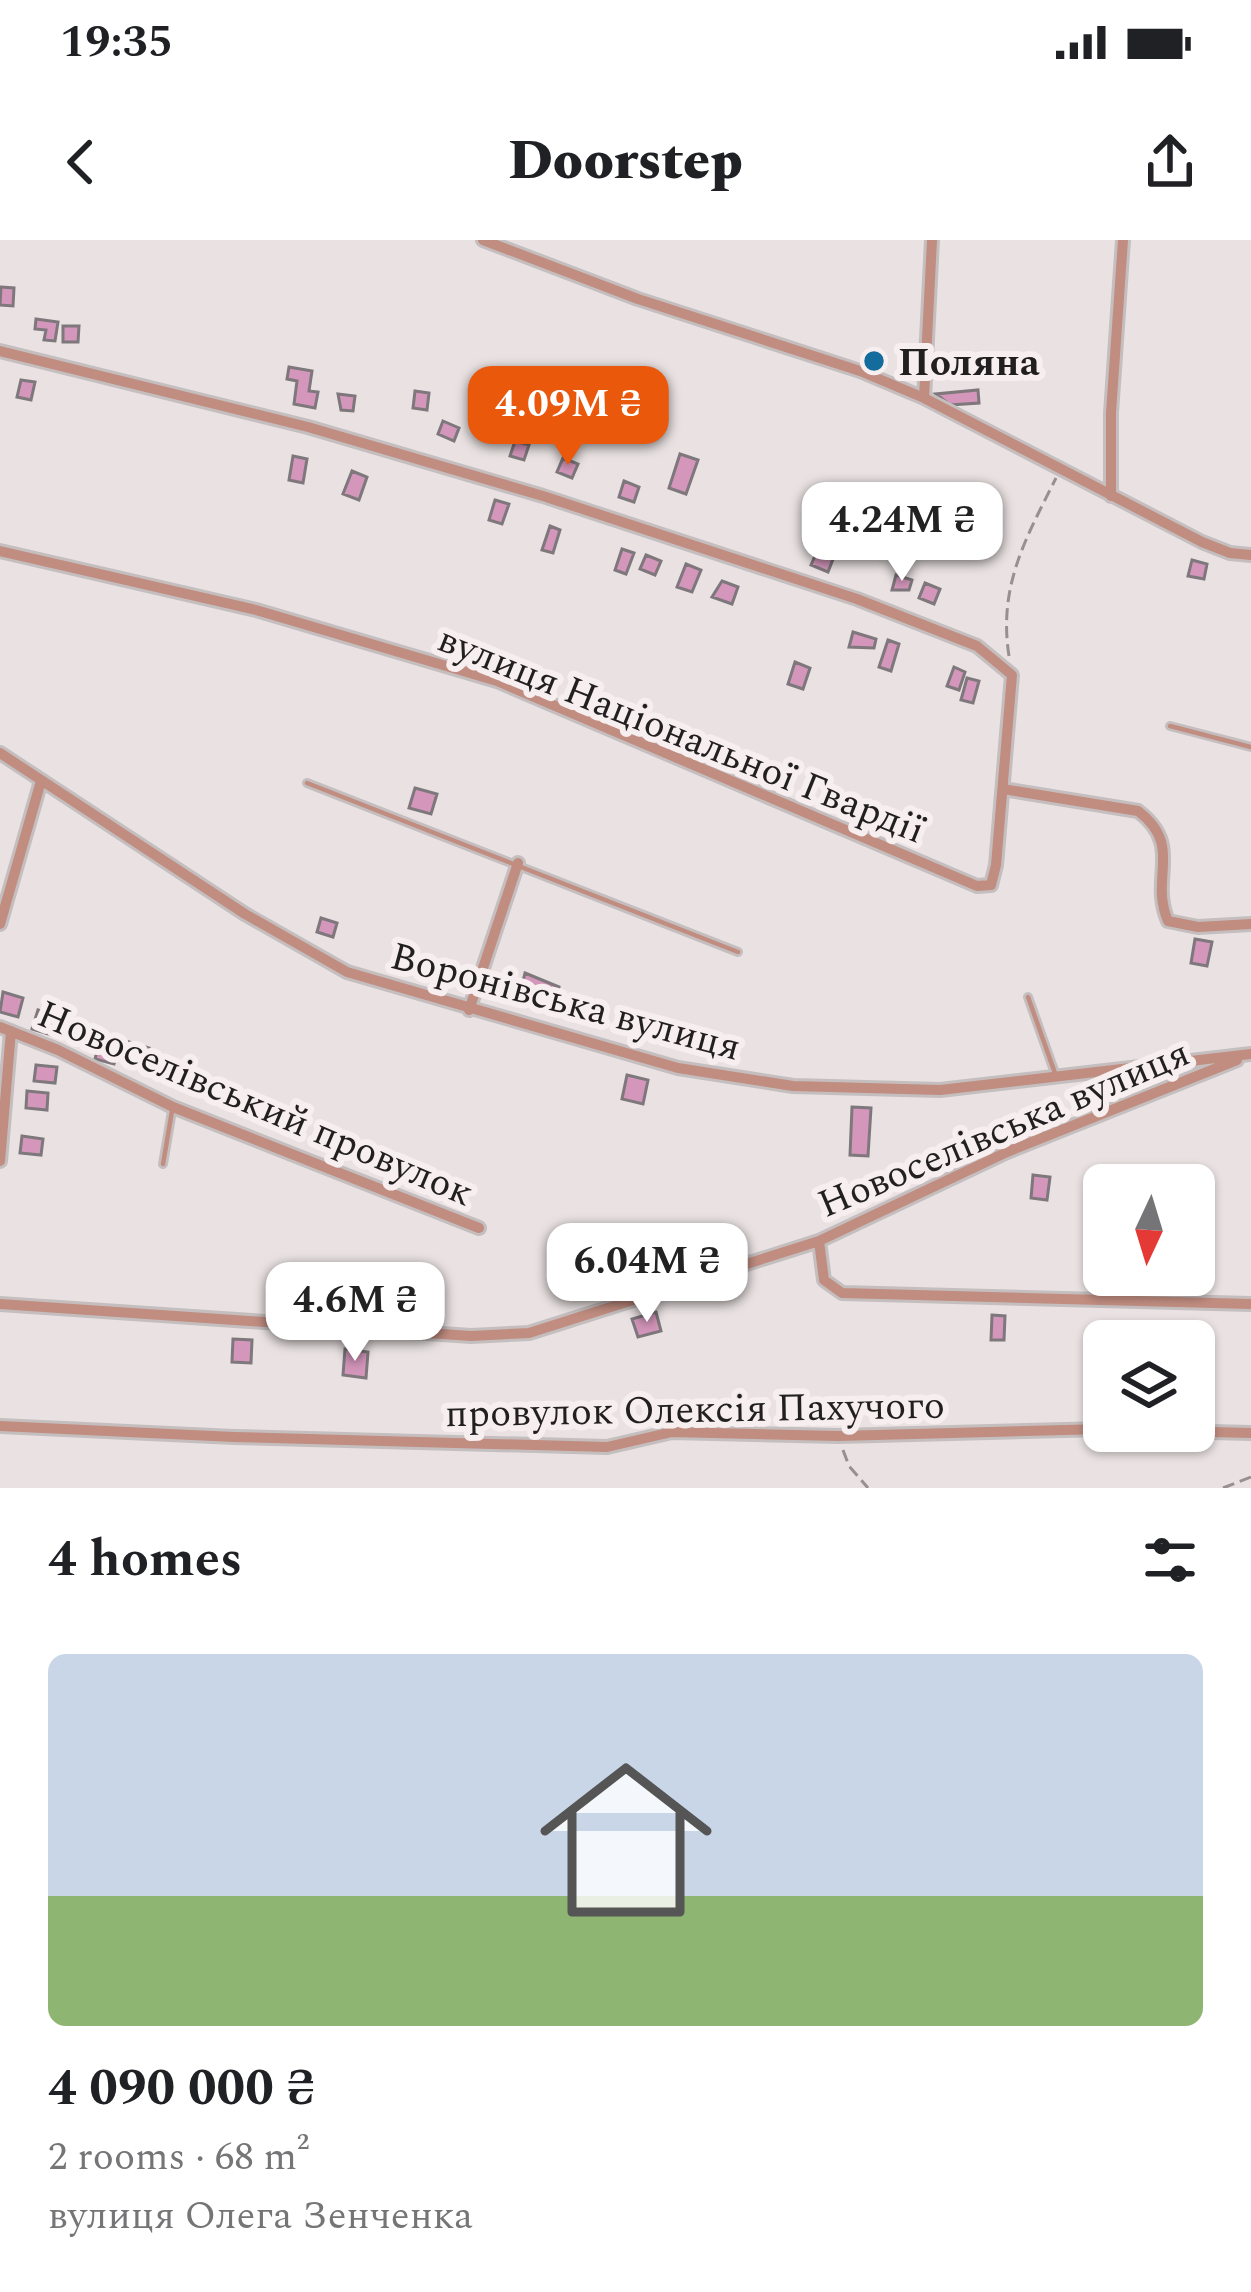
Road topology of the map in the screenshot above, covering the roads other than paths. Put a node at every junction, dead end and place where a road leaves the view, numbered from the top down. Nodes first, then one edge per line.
1 (483, 240) edge
2 (932, 240) edge
3 (1124, 240) edge
4 (0, 351) edge
5 (924, 398) junction
6 (1111, 496) junction
7 (0, 550) edge
8 (1251, 555) edge
9 (1170, 726) dead end
10 (1251, 747) edge
11 (0, 753) edge
12 (41, 781) junction
13 (307, 783) dead end
14 (1003, 788) junction
15 (518, 863) junction
16 (0, 924) edge
17 (1251, 924) edge
18 (738, 952) dead end
19 (1028, 998) dead end
20 (469, 1010) junction
21 (5, 1029) edge
22 (1251, 1054) edge
23 (1057, 1076) junction
24 (173, 1107) junction
25 (0, 1161) edge
26 (163, 1164) dead end
27 (479, 1228) dead end
28 (818, 1241) junction
29 (0, 1304) edge
30 (1251, 1304) edge
31 (0, 1426) edge
32 (1083, 1430) edge
33 (1215, 1432) edge
34 (1251, 1433) edge

1 - 5 street
2 - 5 street
3 - 6 street
4 - 14 street
5 - 6 street
6 - 8 street
7 - 14 street, вулиця Національної Гвардії
9 - 10 lane
11 - 12 street, Воронівська вулиця
12 - 16 street
12 - 20 street, Воронівська вулиця
13 - 15 lane
14 - 17 street
15 - 18 lane
15 - 20 street
19 - 23 lane
20 - 23 street, Воронівська вулиця
21 - 24 street, Новоселівський провулок
21 - 25 street, Новоселівський провулок
22 - 23 street, Воронівська вулиця
22 - 28 street, Новоселівська вулиця
24 - 26 lane
24 - 27 street, Новоселівський провулок
28 - 29 street, Новоселівська вулиця
28 - 30 street
31 - 32 street, провулок Олексія Пахучого
33 - 34 street

